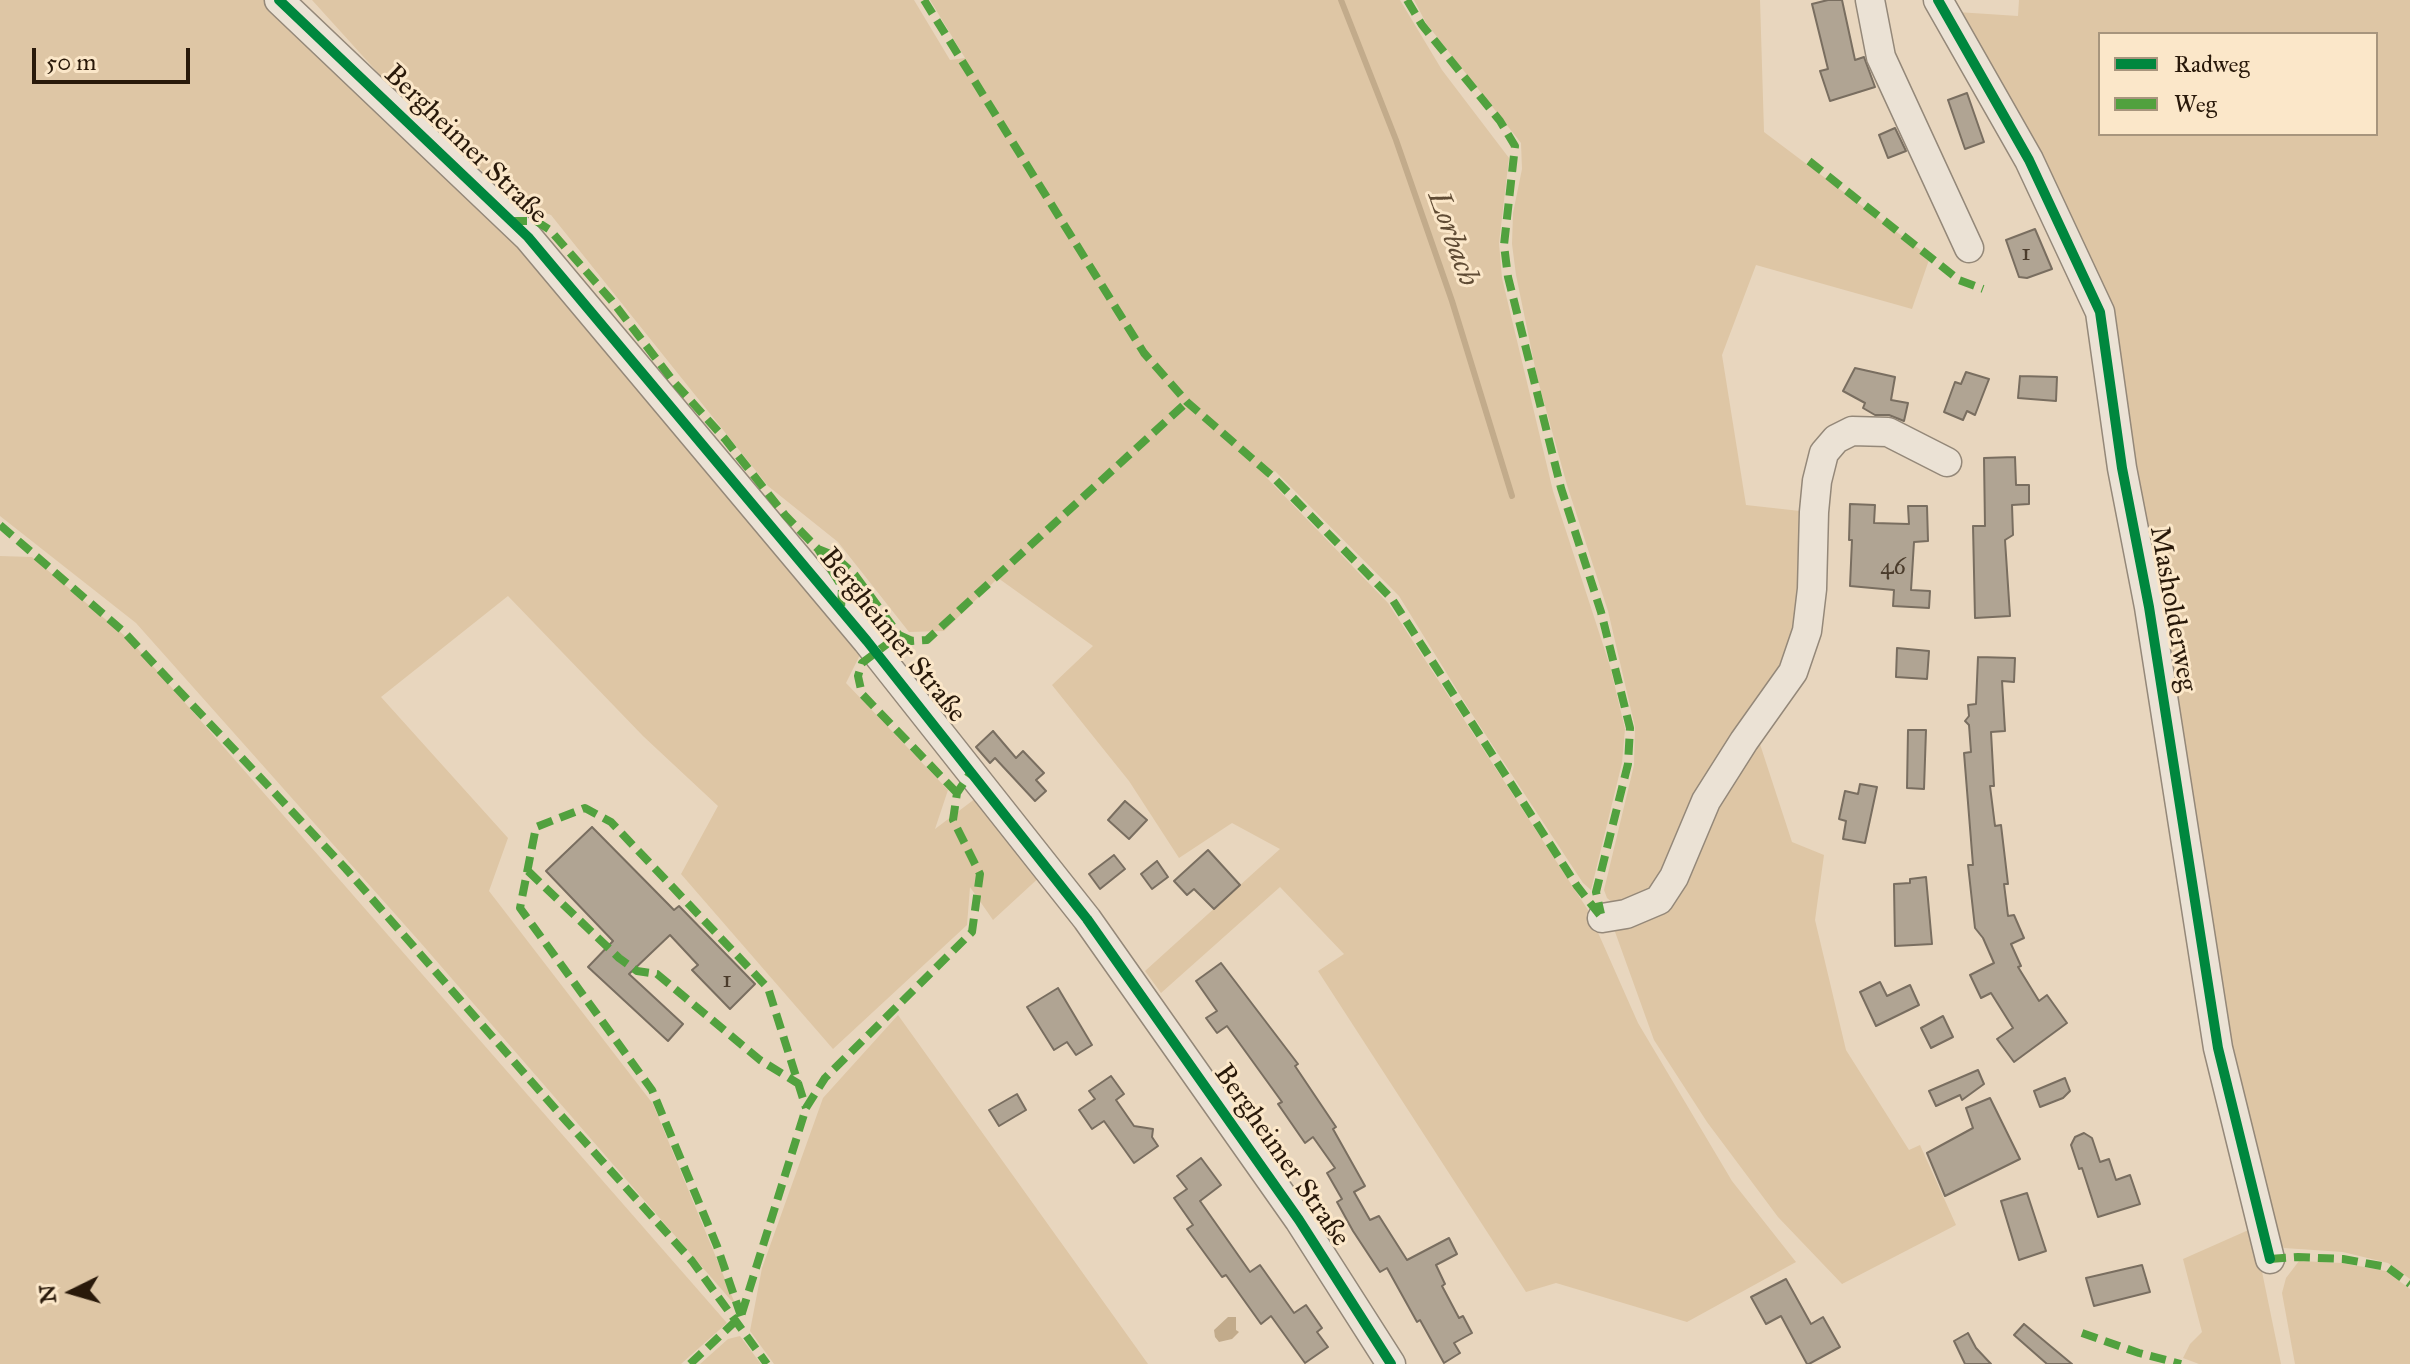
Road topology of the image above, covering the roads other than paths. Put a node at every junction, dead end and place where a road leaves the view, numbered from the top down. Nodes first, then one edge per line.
1 (279, 0) edge
2 (1870, 0) edge
3 (1938, 0) edge
4 (1969, 248) dead end
5 (1947, 462) dead end
6 (1602, 918) dead end
7 (2270, 1259) dead end
8 (1391, 1364) edge

1 - 8 street, Bergheimer Straße
2 - 4 street
3 - 7 street, Masholderweg
5 - 6 street

